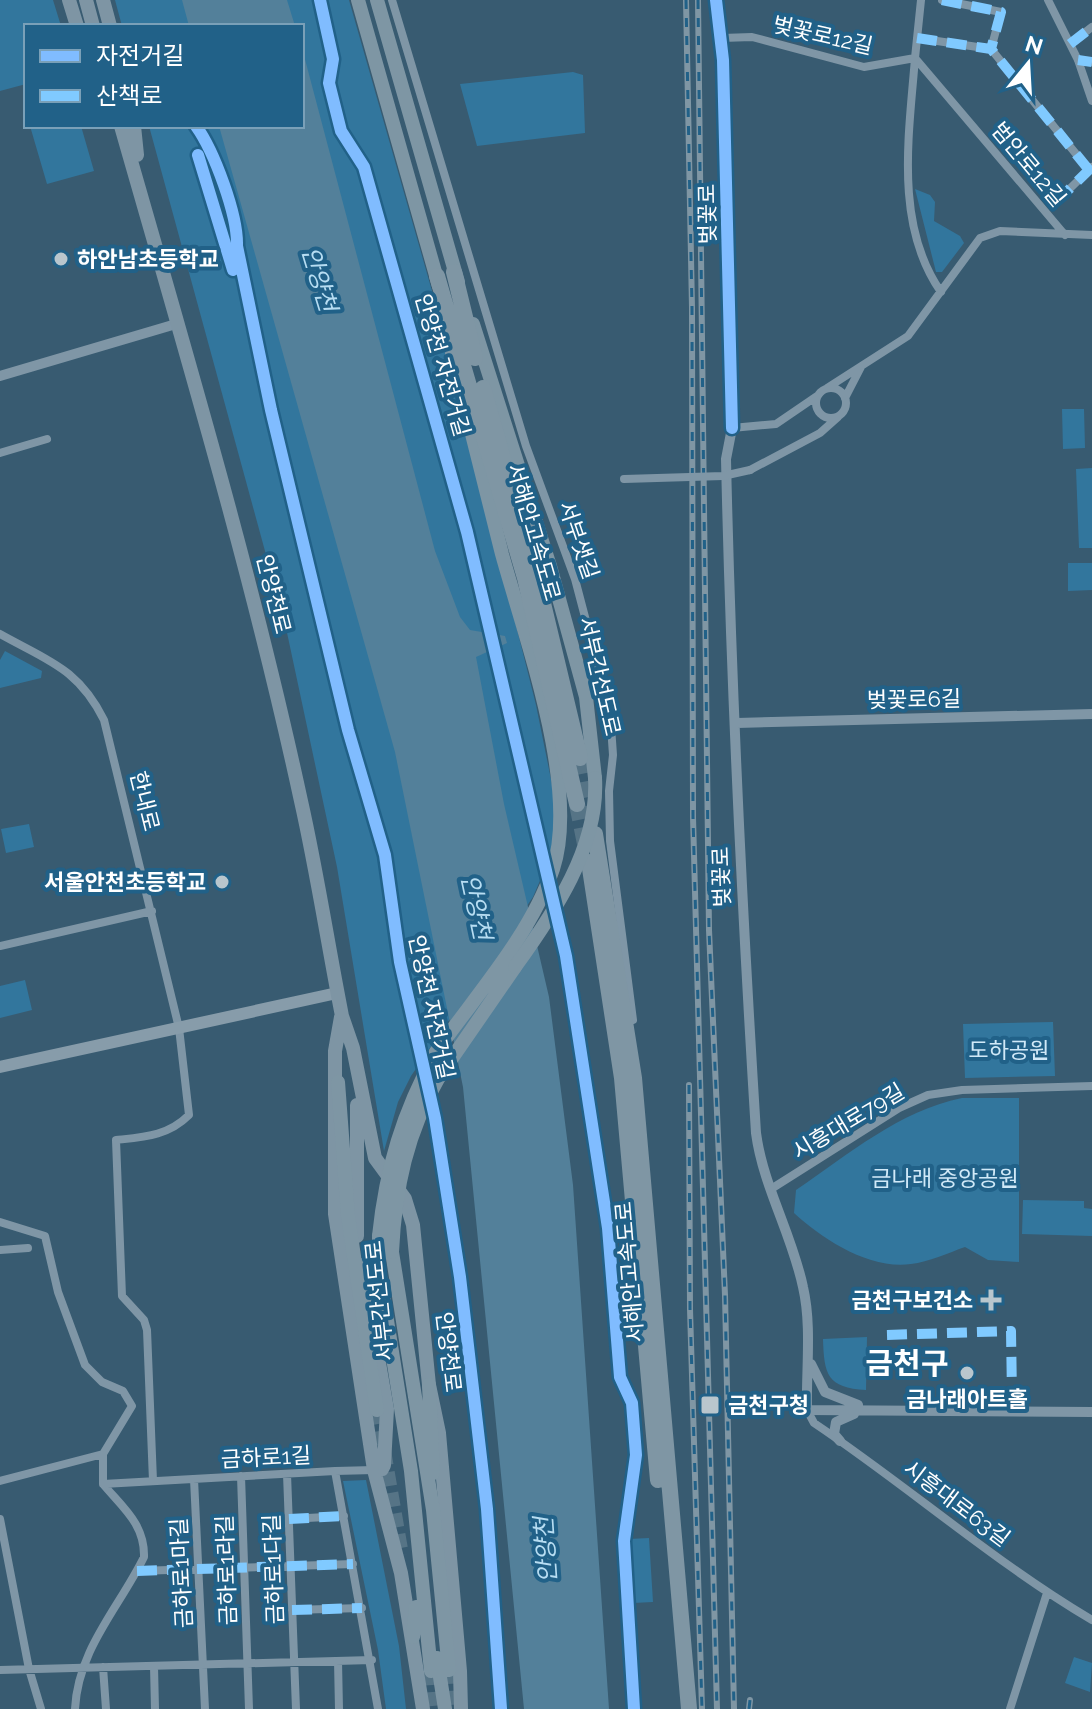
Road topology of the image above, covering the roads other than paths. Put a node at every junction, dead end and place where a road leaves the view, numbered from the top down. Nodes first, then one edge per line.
1 (69, 0) edge
2 (86, 0) edge
3 (103, 0) edge
4 (358, 0) edge
5 (377, 0) edge
6 (392, 0) edge
7 (716, 0) edge
8 (921, 0) edge
9 (942, 0) edge
10 (1048, 0) edge
11 (76, 24) edge
12 (92, 24) edge
13 (109, 24) edge
14 (1092, 27) edge
15 (722, 38) junction
16 (917, 38) junction
17 (1070, 44) junction
18 (991, 49) junction
19 (915, 58) junction
20 (1078, 60) junction
21 (1092, 62) edge
22 (1092, 101) edge
23 (112, 128) edge
24 (122, 128) edge
25 (134, 128) edge
26 (1090, 168) edge
27 (139, 188) junction
28 (1056, 202) dead end
29 (1065, 235) junction
30 (1092, 235) edge
31 (454, 272) junction
32 (437, 276) junction
33 (941, 292) junction
34 (176, 324) junction
35 (863, 363) junction
36 (0, 376) edge
37 (827, 388) junction
38 (817, 396) junction
39 (845, 398) junction
40 (798, 410) junction
41 (824, 417) junction
42 (838, 417) junction
43 (732, 428) junction
44 (820, 433) junction
45 (47, 439) dead end
46 (0, 453) edge
47 (624, 479) dead end
48 (0, 634) edge
49 (1092, 714) edge
50 (737, 723) junction
51 (580, 758) tunnel mouth
52 (577, 804) tunnel mouth
53 (595, 834) tunnel mouth
54 (589, 862) tunnel mouth
55 (152, 911) junction
56 (0, 946) edge
57 (337, 993) junction
58 (342, 1016) junction
59 (179, 1028) junction
60 (0, 1067) edge
61 (357, 1076) junction
62 (628, 1078) junction
63 (338, 1082) junction
64 (1092, 1086) edge
65 (771, 1189) junction
66 (0, 1222) edge
67 (28, 1248) dead end
68 (0, 1250) edge
69 (656, 1252) dead end
70 (806, 1347) junction
71 (429, 1385) junction
72 (872, 1409) junction
73 (377, 1410) tunnel mouth
74 (807, 1410) junction
75 (1092, 1412) edge
76 (412, 1437) junction
77 (840, 1441) junction
78 (103, 1454) junction
79 (374, 1470) junction
80 (335, 1471) junction
81 (287, 1474) junction
82 (241, 1476) junction
83 (194, 1479) junction
84 (0, 1481) edge
85 (153, 1481) junction
86 (103, 1484) junction
87 (433, 1510) junction
88 (344, 1516) junction
89 (0, 1519) edge
90 (289, 1519) junction
91 (353, 1564) junction
92 (291, 1566) junction
93 (244, 1567) junction
94 (198, 1569) junction
95 (137, 1571) junction
96 (1047, 1593) junction
97 (362, 1608) junction
98 (292, 1610) junction
99 (1092, 1620) edge
100 (413, 1637) junction
101 (372, 1660) junction
102 (338, 1661) junction
103 (294, 1662) junction
104 (248, 1663) junction
105 (203, 1665) junction
106 (154, 1666) junction
107 (103, 1667) junction
108 (82, 1668) junction
109 (29, 1669) junction
110 (0, 1670) edge
111 (449, 1670) tunnel mouth
112 (431, 1671) tunnel mouth
113 (41, 1709) edge
114 (75, 1709) edge
115 (106, 1709) edge
116 (155, 1709) edge
117 (205, 1709) edge
118 (249, 1709) edge
119 (296, 1709) edge
120 (339, 1709) edge
121 (378, 1709) edge
122 (423, 1709) edge
123 (445, 1709) edge
124 (461, 1709) edge
125 (678, 1709) edge
126 (689, 1709) edge
127 (1010, 1709) edge

1 - 11 main road
2 - 12 main road
3 - 13 main road
4 - 32 highway, 서부간선도로
5 - 31 highway, 서부간선도로
6 - 69 street, 서부샛길
7 - 15 street, 벚꽃로
8 - 16 street
9 - 18 street
10 - 17 street
14 - 17 street
15 - 19 street, 벚꽃로12길
15 - 43 street, 벚꽃로
16 - 18 street
16 - 19 street
17 - 20 street
18 - 26 street, 범안로12길
19 - 29 street, 범안로12길
19 - 33 street
20 - 21 street
20 - 22 street
23 - 27 main road
24 - 27 main road
25 - 27 main road
26 - 28 street, 범안로12길
27 - 34 main road, 안양천로
29 - 30 street
29 - 33 street
31 - 51 highway, 서해안고속도로
31 - 76 highway, 서부간선도로, bridge
32 - 52 highway, 서해안고속도로
32 - 76 highway, 서부간선도로, bridge
33 - 35 street
34 - 36 street
34 - 57 main road, 안양천로
35 - 37 street
35 - 39 street
37 - 38 street
37 - 39 street
38 - 40 street
38 - 41 street
39 - 42 street
40 - 41 street
40 - 43 street
41 - 42 street
41 - 44 street
42 - 44 street
43 - 50 street, 벚꽃로
44 - 47 street, bridge
45 - 46 street
48 - 55 street, 한내로
49 - 50 street, 벚꽃로6길
50 - 65 street, 벚꽃로
53 - 62 highway, 서해안고속도로
54 - 62 highway, 서해안고속도로
55 - 56 street
55 - 59 street, 한내로
57 - 58 main road, 안양천로
57 - 59 main road
58 - 61 main road, 안양천로
58 - 63 main road, 안양천로
59 - 60 main road
59 - 85 street, 한내로
61 - 71 main road, 안양천로
61 - 79 main road
62 - 125 highway, 서해안고속도로
62 - 126 highway, 서해안고속도로
63 - 73 highway
63 - 79 main road, 안양천로
64 - 65 street, 시흥대로79길
65 - 70 street, 벚꽃로
66 - 78 street
67 - 68 street
70 - 72 street
70 - 74 street, 벚꽃로
71 - 87 highway
71 - 124 main road, 안양천로
72 - 74 street
72 - 75 street
72 - 77 street
74 - 77 street, 시흥대로63길
76 - 87 highway, 서부간선도로
76 - 100 highway
76 - 112 highway, 서부간선도로
76 - 123 highway
77 - 96 street, 시흥대로63길
78 - 84 street
78 - 86 street
79 - 80 street
79 - 100 main road, 안양천로
80 - 81 street, 금하로1길
80 - 88 street, 금하로1길
81 - 82 street, 금하로1길
81 - 90 street, 금하로1다길
82 - 83 street, 금하로1길
82 - 93 street, 금하로1라길
83 - 85 street, 금하로1길
83 - 94 street, 금하로1마길
85 - 86 street, 금하로1길
86 - 95 street
87 - 111 highway, 서부간선도로
88 - 90 street
88 - 91 street, 금하로1길
89 - 109 street
90 - 92 street, 금하로1다길
91 - 92 street
91 - 97 street, 금하로1길
92 - 93 street
92 - 98 street, 금하로1다길
93 - 94 street
93 - 104 street, 금하로1라길
94 - 95 street
94 - 105 street, 금하로1마길
95 - 108 street
96 - 99 street, 시흥대로63길
96 - 127 street
97 - 98 street
97 - 101 street, 금하로1길
98 - 103 street, 금하로1다길
100 - 122 main road, 안양천로
101 - 102 street
101 - 121 street, 금하로1길
102 - 103 street
102 - 120 street
103 - 104 street
103 - 119 street, 금하로1다길
104 - 105 street
104 - 118 street, 금하로1라길
105 - 106 street
105 - 117 street, 금하로1마길
106 - 107 street
106 - 116 street
107 - 108 street
107 - 115 street
108 - 109 street
108 - 114 street
109 - 110 street
109 - 113 street

